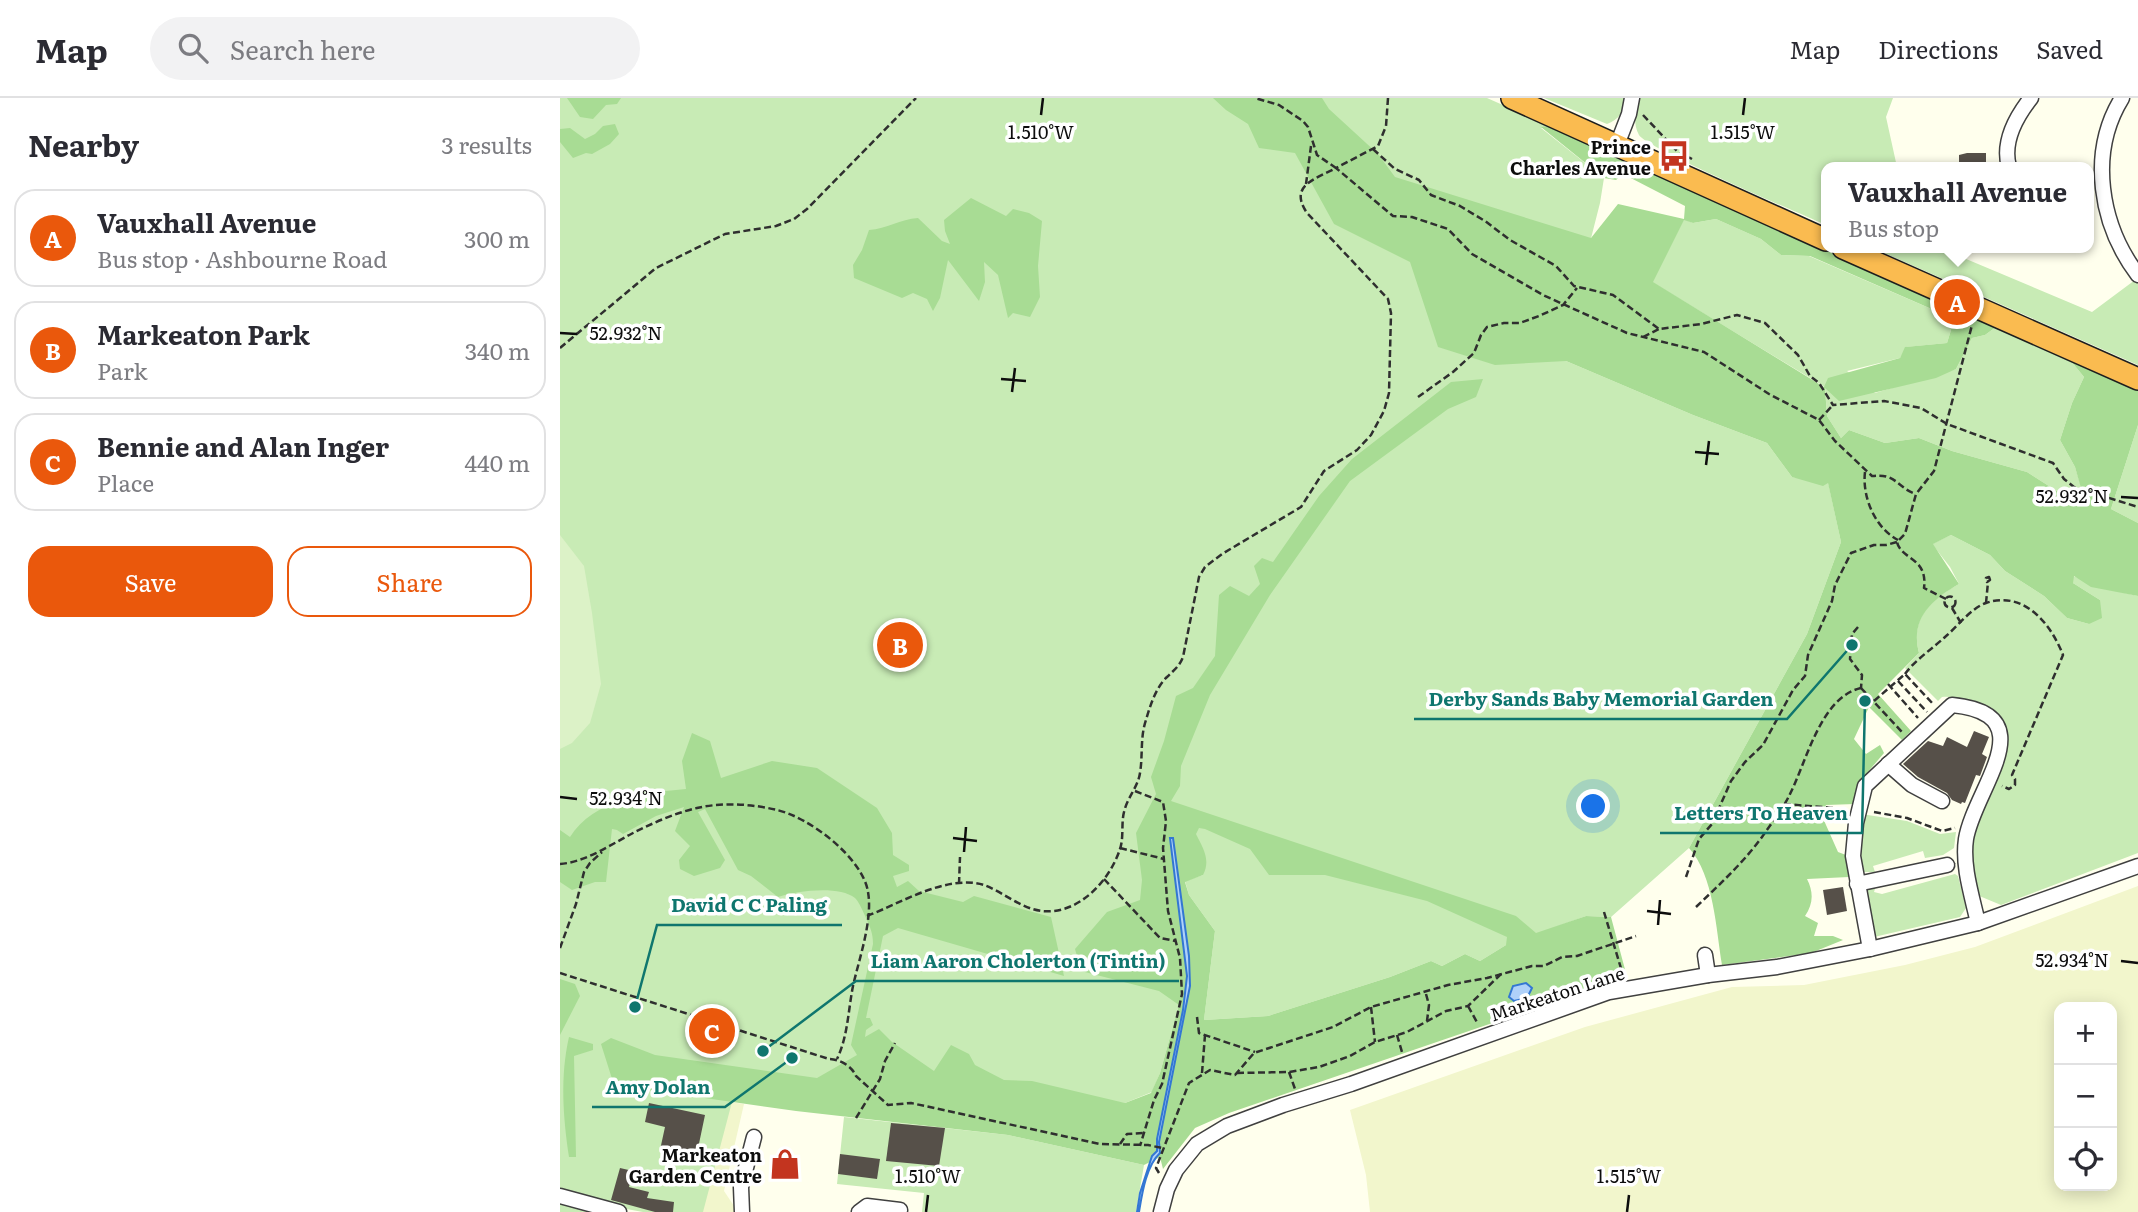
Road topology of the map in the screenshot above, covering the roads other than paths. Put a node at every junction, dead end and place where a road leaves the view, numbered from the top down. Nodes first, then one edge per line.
1 (2031, 98) edge
2 (2122, 98) edge
3 (1519, 100) edge
4 (1637, 104) edge
5 (1617, 145) junction
6 (2008, 162) edge
7 (2096, 196) edge
8 (1821, 238) edge
9 (1854, 253) edge
10 (2138, 275) edge
11 (2138, 379) edge
12 (1888, 764) junction
13 (1942, 801) dead end
14 (1947, 865) dead end
15 (2138, 866) edge
16 (1857, 884) junction
17 (1978, 923) junction
18 (1870, 949) junction
19 (1705, 955) dead end
20 (1708, 975) junction
21 (754, 1137) dead end
22 (560, 1196) edge
23 (900, 1210) dead end
24 (619, 1212) edge
25 (742, 1212) edge
26 (859, 1212) edge
27 (1161, 1212) edge

1 - 6 street
2 - 7 street
3 - 5 highway
4 - 5 street
5 - 8 highway
7 - 10 street
9 - 11 highway
12 - 13 street
12 - 16 street
12 - 17 street
14 - 16 street
15 - 17 street, Markeaton Lane
16 - 18 street
17 - 18 street, Markeaton Lane
18 - 20 street, Markeaton Lane
19 - 20 street
20 - 27 street, Markeaton Lane
21 - 25 street
22 - 24 street
23 - 26 street

